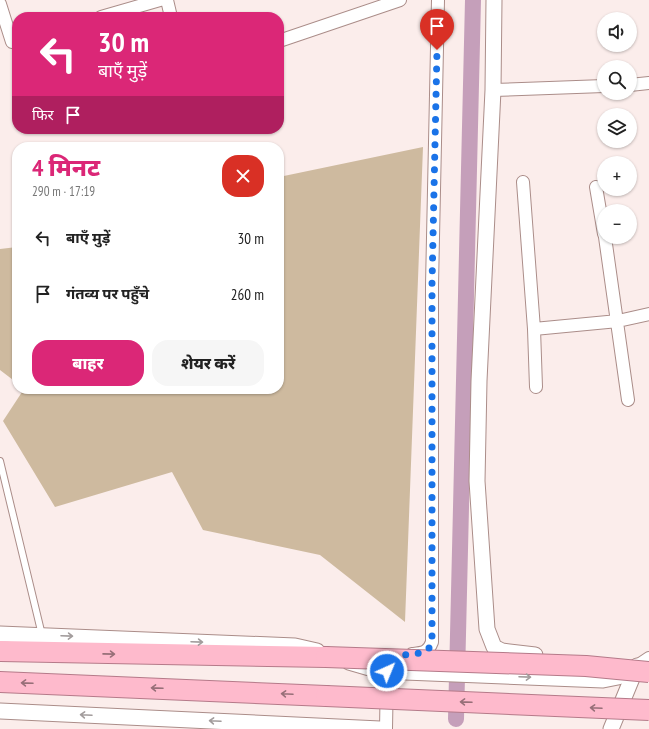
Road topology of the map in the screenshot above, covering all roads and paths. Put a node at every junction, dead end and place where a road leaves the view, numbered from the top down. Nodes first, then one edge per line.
1 (160, 0) edge
2 (167, 0) edge
3 (400, 0) edge
4 (438, 0) edge
5 (494, 0) edge
6 (0, 4) edge
7 (118, 12) edge
8 (170, 12) edge
9 (284, 38) edge
10 (10, 43) edge
11 (649, 83) edge
12 (637, 84) edge
13 (597, 86) edge
14 (493, 90) junction
15 (523, 182) dead end
16 (596, 187) dead end
17 (599, 204) edge
18 (605, 244) edge
19 (649, 314) edge
20 (618, 320) junction
21 (534, 329) junction
22 (536, 387) dead end
23 (628, 400) dead end
24 (0, 461) edge
25 (0, 634) edge
26 (42, 635) junction
27 (0, 651) edge
28 (646, 666) edge
29 (387, 671) junction
30 (0, 682) edge
31 (649, 710) edge
32 (0, 711) edge
33 (380, 729) edge
34 (386, 729) edge
35 (610, 729) edge

1 - 7 street
2 - 8 street
3 - 9 street
4 - 29 street
5 - 14 street
6 - 10 street
11 - 12 street
13 - 14 street
14 - 28 street
15 - 21 street
16 - 17 street
18 - 20 street
19 - 20 street
20 - 21 street
20 - 23 street
21 - 22 street
24 - 26 lane
25 - 26 street
26 -> 29 street
27 -> 28 highway, bridge
29 -> 28 street
28 - 35 street
29 - 34 street
31 -> 30 highway, bridge
33 -> 32 street

